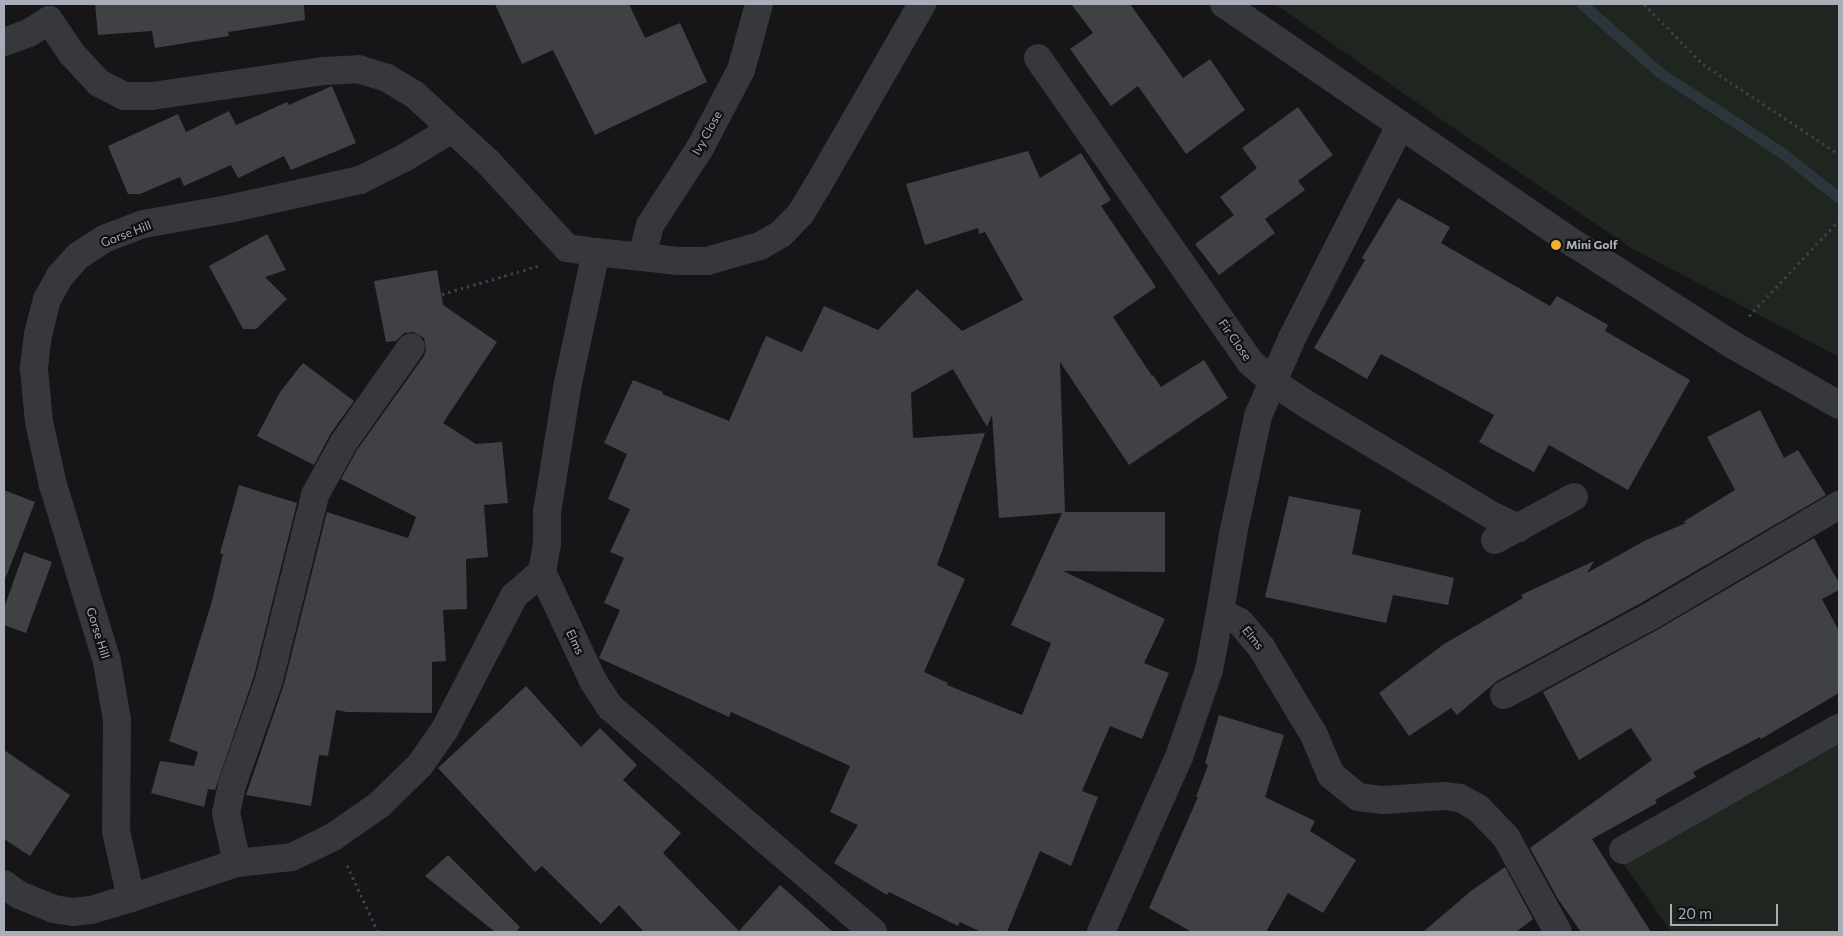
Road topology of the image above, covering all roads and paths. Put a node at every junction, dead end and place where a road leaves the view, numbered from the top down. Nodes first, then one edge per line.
1 (760, 4) edge
2 (922, 4) edge
3 (1224, 4) edge
4 (1644, 4) edge
5 (44, 12) edge
6 (4, 42) edge
7 (1038, 58) dead end
8 (1400, 126) junction
9 (452, 129) junction
10 (1839, 154) edge
11 (1839, 220) edge
12 (567, 248) junction
13 (596, 252) junction
14 (642, 256) junction
15 (1733, 345) junction
16 (411, 347) joint
17 (1274, 383) junction
18 (1832, 401) edge
19 (1574, 497) dead end
20 (1839, 505) edge
21 (1519, 528) junction
22 (1495, 540) dead end
23 (542, 572) junction
24 (1220, 612) junction
25 (1504, 695) dead end
26 (1839, 728) edge
27 (333, 837) junction
28 (1623, 850) dead end
29 (236, 863) junction
30 (4, 884) edge
31 (131, 898) junction
32 (378, 932) edge
33 (873, 932) edge
34 (1101, 932) edge
35 (1558, 932) edge

1 - 14 lane, Ivy Close
2 - 14 lane
3 - 8 lane
4 - 10 path
5 - 6 lane
5 - 9 lane
7 - 17 lane, Fir Close
8 - 15 lane
8 - 17 lane
9 - 12 lane
9 - 31 lane, Gorse Hill
11 - 15 path
12 - 13 lane
12 - 16 path
13 - 14 lane
13 - 23 lane
15 - 18 lane
16 - 29 lane
17 - 21 lane, Fir Close
17 - 24 lane
19 - 21 lane
20 - 25 lane
21 - 22 lane
23 - 27 lane
23 - 33 lane, Elms
24 - 34 lane
24 - 35 lane, Elms
26 - 28 lane
27 - 29 lane
27 - 32 path
29 - 31 lane
30 - 31 lane

